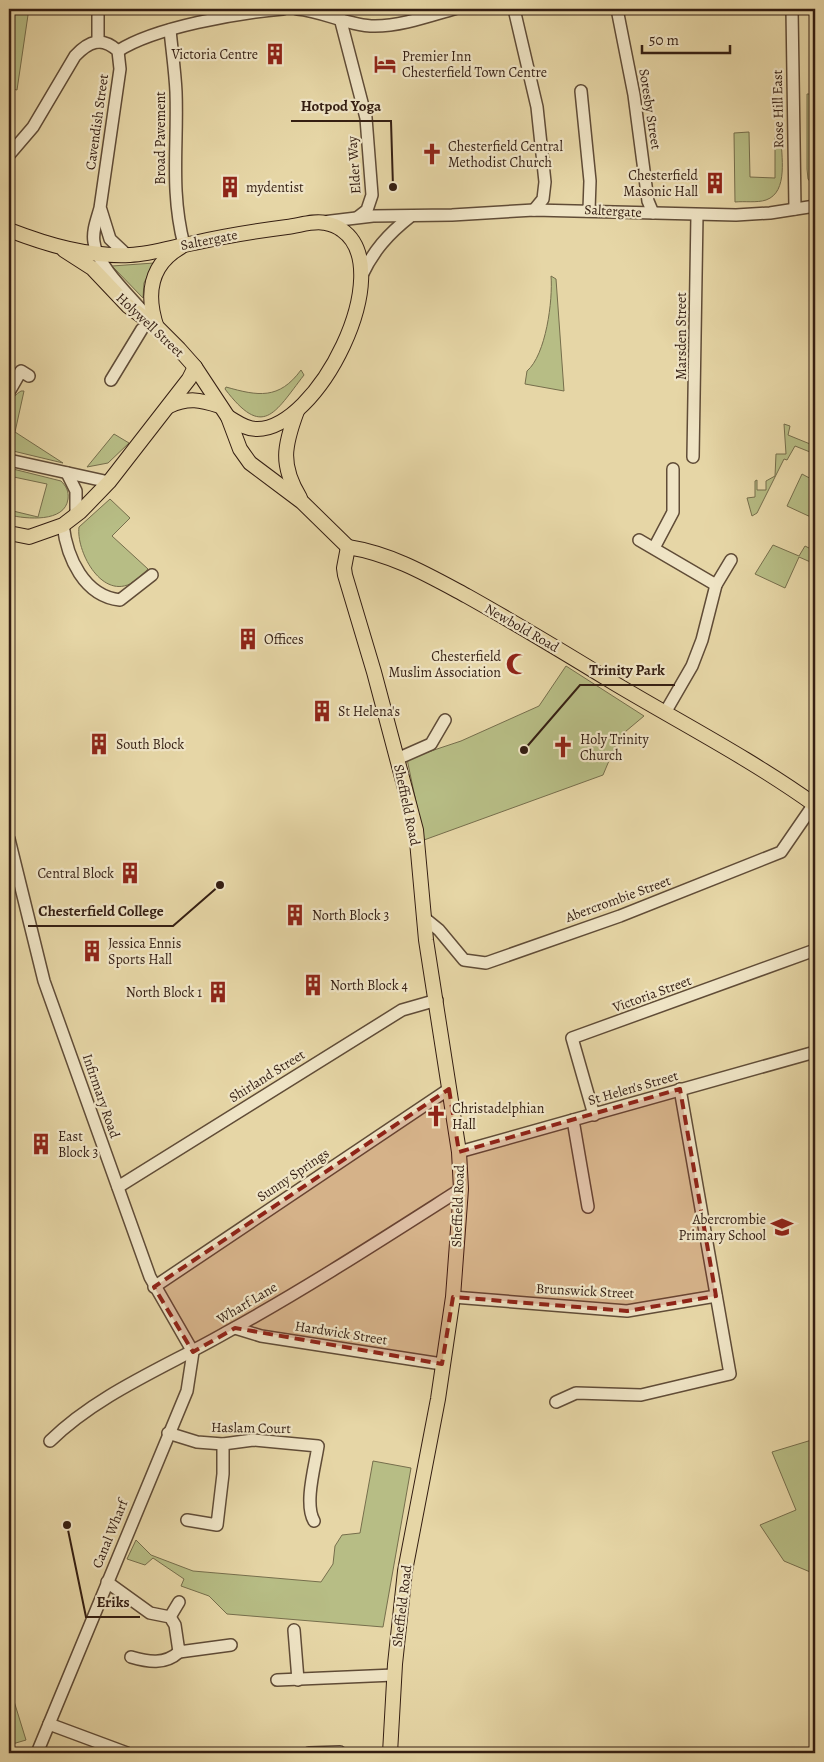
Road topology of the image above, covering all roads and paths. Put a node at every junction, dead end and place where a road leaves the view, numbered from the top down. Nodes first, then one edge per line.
1 (98, 9) edge
2 (283, 9) edge
3 (297, 9) edge
4 (304, 9) edge
5 (454, 9) edge
6 (514, 9) edge
7 (618, 9) edge
8 (792, 9) edge
9 (340, 18) junction
10 (170, 30) junction
11 (98, 42) junction
12 (114, 48) junction
13 (581, 91) dead end
14 (9, 155) edge
15 (815, 206) edge
16 (100, 208) junction
17 (795, 209) junction
18 (534, 210) junction
19 (589, 210) junction
20 (653, 213) junction
21 (697, 215) junction
22 (411, 216) junction
23 (358, 217) junction
24 (324, 222) junction
25 (9, 230) edge
26 (184, 245) junction
27 (61, 249) junction
28 (98, 253) junction
29 (127, 255) junction
30 (360, 277) junction
31 (158, 328) junction
32 (142, 329) dead end
33 (195, 367) junction
34 (29, 376) dead end
35 (111, 380) dead end
36 (9, 392) edge
37 (168, 406) junction
38 (297, 411) junction
39 (224, 412) junction
40 (693, 457) dead end
41 (9, 460) edge
42 (673, 469) dead end
43 (67, 473) junction
44 (109, 482) junction
45 (302, 502) junction
46 (76, 515) junction
47 (63, 525) junction
48 (9, 533) edge
49 (639, 540) dead end
50 (348, 547) junction
51 (654, 548) junction
52 (731, 560) dead end
53 (152, 576) dead end
54 (716, 585) junction
55 (666, 712) junction
56 (445, 720) dead end
57 (397, 759) junction
58 (815, 805) edge
59 (9, 839) edge
60 (423, 917) junction
61 (815, 950) edge
62 (437, 1000) junction
63 (815, 1052) edge
64 (449, 1089) junction
65 (680, 1089) junction
66 (594, 1115) junction
67 (572, 1120) junction
68 (460, 1152) junction
69 (118, 1187) junction
70 (461, 1190) junction
71 (588, 1207) dead end
72 (154, 1286) junction
73 (716, 1296) junction
74 (453, 1297) junction
75 (235, 1328) junction
76 (194, 1352) junction
77 (442, 1364) junction
78 (556, 1402) dead end
79 (168, 1433) junction
80 (50, 1441) dead end
81 (223, 1444) junction
82 (187, 1520) dead end
83 (314, 1521) dead end
84 (107, 1582) junction
85 (179, 1602) dead end
86 (170, 1617) junction
87 (294, 1630) dead end
88 (231, 1645) dead end
89 (179, 1652) junction
90 (131, 1657) dead end
91 (394, 1675) junction
92 (277, 1680) dead end
93 (298, 1680) junction
94 (49, 1724) junction
95 (340, 1752) dead end
96 (37, 1753) edge
97 (127, 1753) edge
98 (309, 1753) edge
99 (390, 1753) edge

1 - 11 street
2 - 10 street
3 - 4 street
4 - 9 street
5 - 9 street
6 - 18 street
7 - 20 street, Soresby Street
8 - 17 street, Rose Hill East
9 - 23 street, Elder Way
10 - 12 street
10 - 26 street, Broad Pavement
11 - 12 street
11 - 14 street
12 - 16 street, Cavendish Street
13 - 19 street
15 - 17 street, Saltergate
16 - 28 street, Cavendish Street
16 - 29 street, Cavendish Street
17 - 21 street, Saltergate
18 - 19 street, Saltergate
18 - 22 street, Saltergate
19 - 20 street, Saltergate
20 - 21 street, Saltergate
21 - 40 street, Marsden Street
22 - 23 street, Saltergate
22 - 30 street
23 - 24 street, Saltergate
24 - 26 main road, Saltergate
24 - 30 main road
25 - 27 main road, Holywell Street
26 - 29 main road, Saltergate
26 - 31 main road
27 - 28 main road, Holywell Street
27 - 31 main road, Holywell Street
28 - 29 main road, Holywell Street
28 - 31 street
30 - 38 main road
31 - 33 main road, Holywell Street
32 - 35 street
33 - 37 main road
33 - 39 main road, Holywell Street
34 - 36 street
37 - 39 main road
37 - 44 main road
38 - 39 main road
38 - 45 main road, Holywell Street
39 - 45 main road, Holywell Street
41 - 43 street
42 - 51 street
43 - 44 street
43 - 46 street
44 - 46 main road
45 - 50 main road, Holywell Street
46 - 47 main road
47 - 48 main road
47 - 53 street
49 - 51 street
50 - 55 main road, Newbold Road
50 - 57 main road, Sheffield Road
51 - 54 street
52 - 54 street
54 - 55 street
55 - 58 main road, Newbold Road
56 - 57 street
57 - 60 main road, Sheffield Road
58 - 60 street, Abercrombie Street
59 - 69 street, Infirmary Road
60 - 62 main road, Sheffield Road
61 - 66 street, Victoria Street
62 - 64 main road, Sheffield Road
62 - 69 street, Shirland Street
63 - 65 street, St Helen's Street
64 - 68 main road, Sheffield Road
64 - 72 street, Sunny Springs
65 - 66 street, St Helen's Street
65 - 73 street
66 - 67 street, St Helen's Street
67 - 68 street, St Helen's Street
67 - 71 street
68 - 70 main road, Sheffield Road
69 - 72 street, Infirmary Road
70 - 74 main road, Sheffield Road
70 - 75 street, Wharf Lane
72 - 76 street, Infirmary Road
73 - 74 street, Brunswick Street
73 - 78 street
74 - 77 main road, Sheffield Road
75 - 76 street, Wharf Lane
75 - 77 street, Hardwick Street
76 - 79 street, Canal Wharf
76 - 80 street, Wharf Lane
77 - 91 main road, Sheffield Road
79 - 81 street, Haslam Court
79 - 84 street, Canal Wharf
81 - 82 street
81 - 83 street, Haslam Court
84 - 86 street
84 - 94 street, Canal Wharf
85 - 86 street
86 - 89 street
87 - 93 street
88 - 89 street
89 - 90 street
91 - 93 street
91 - 99 main road, Sheffield Road
92 - 93 street
94 - 96 street, Canal Wharf
94 - 97 street
95 - 98 street

